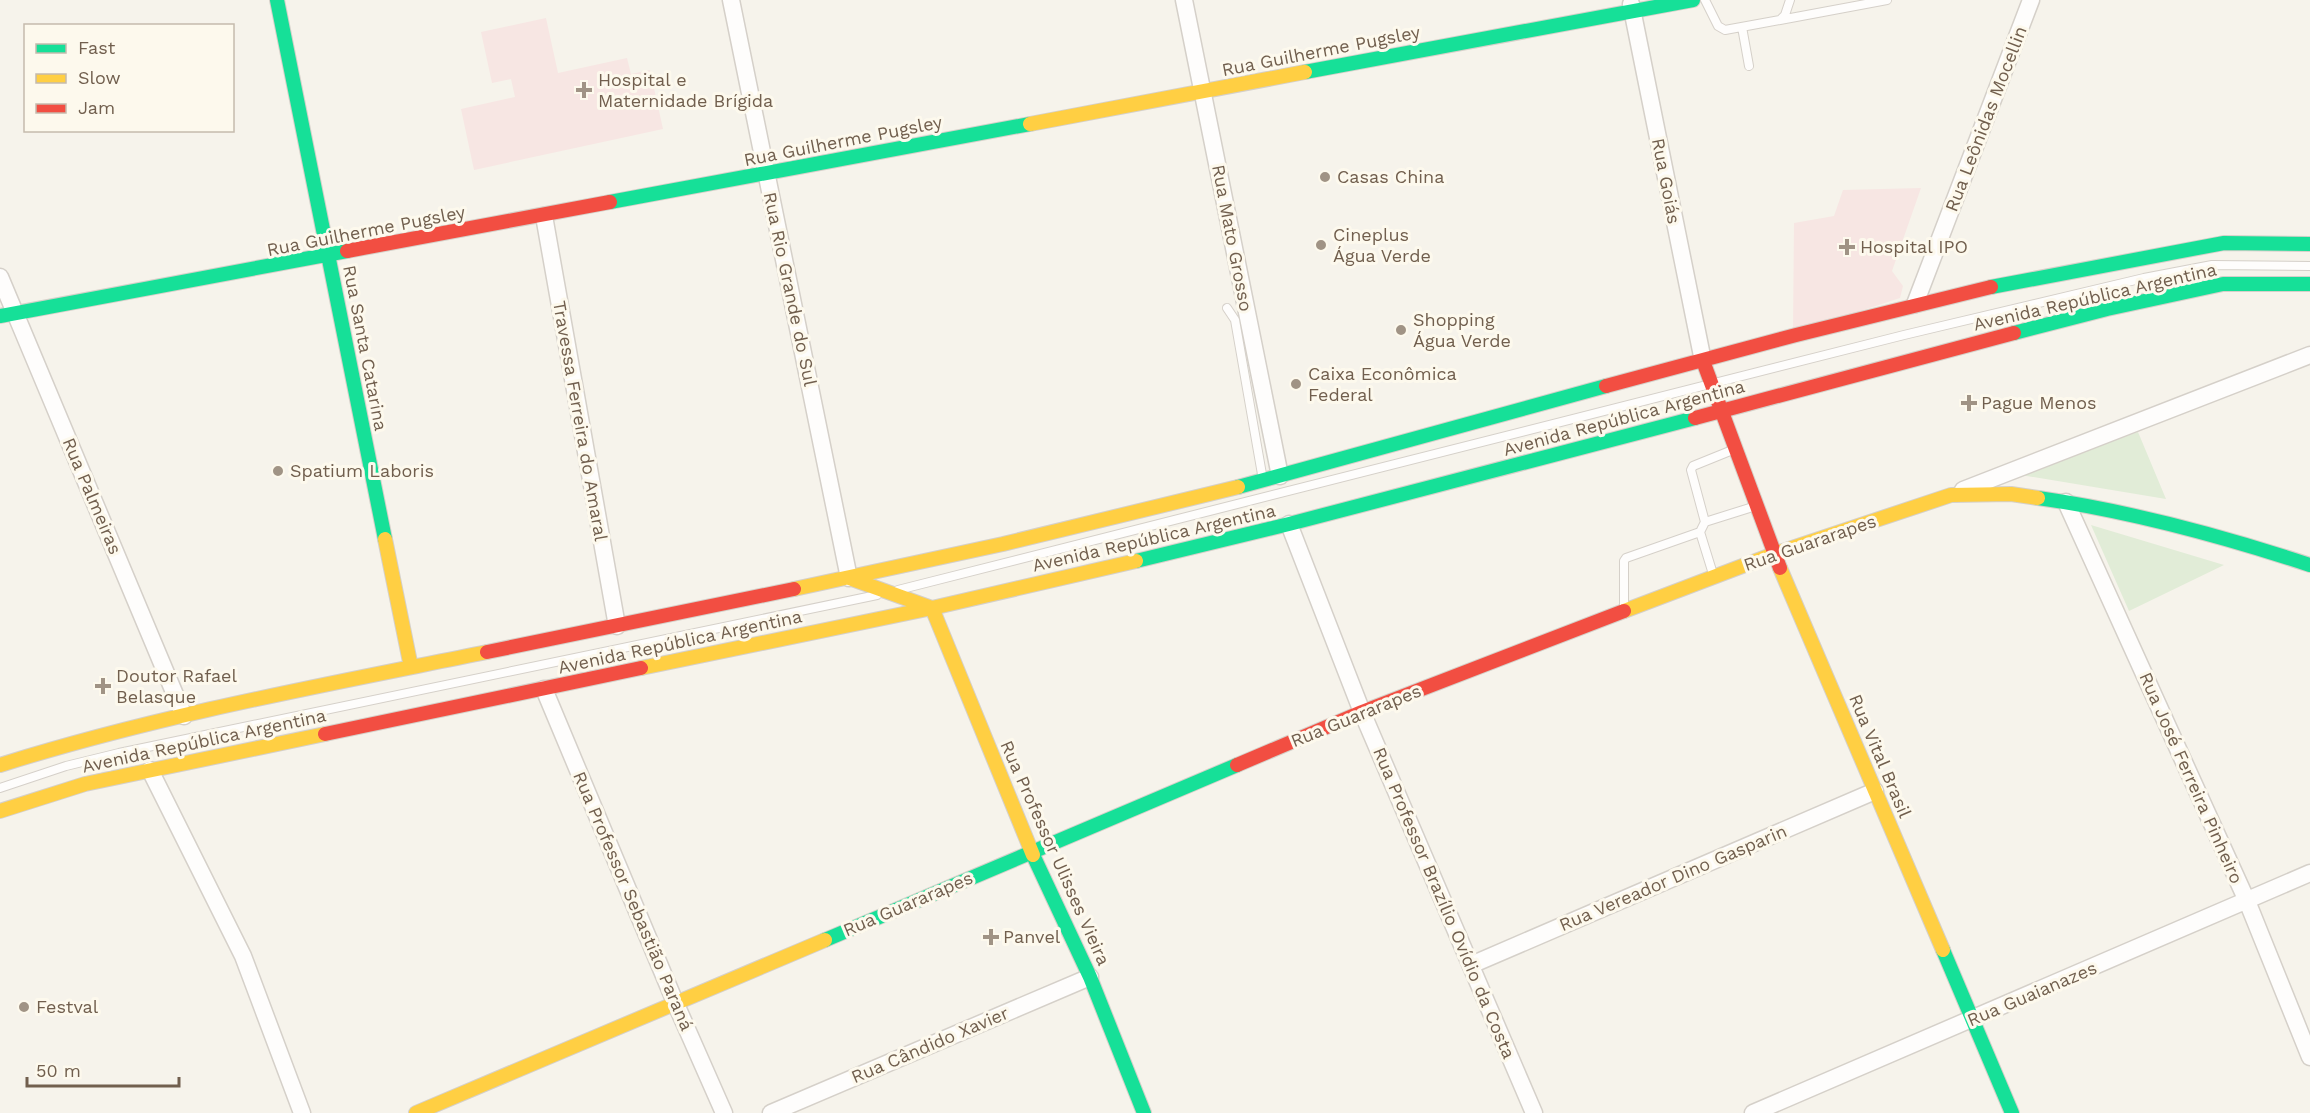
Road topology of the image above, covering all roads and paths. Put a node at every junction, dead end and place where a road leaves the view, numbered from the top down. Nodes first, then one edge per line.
1 (277, 0) edge
2 (731, 0) edge
3 (1184, 0) edge
4 (1693, 0) edge
5 (1705, 0) edge
6 (1790, 0) edge
7 (1887, 0) edge
8 (2031, 0) edge
9 (1631, 5) edge
10 (1780, 20) junction
11 (1742, 27) junction
12 (1749, 66) dead end
13 (1202, 91) junction
14 (767, 174) junction
15 (544, 216) junction
16 (2310, 244) edge
17 (328, 256) junction
18 (2310, 266) edge
19 (0, 277) edge
20 (2310, 284) edge
21 (1915, 304) junction
22 (1227, 308) dead end
23 (8, 315) edge
24 (2310, 355) edge
25 (1702, 361) junction
26 (1711, 384) junction
27 (1721, 411) junction
28 (1735, 449) junction
29 (1280, 476) junction
30 (1263, 481) junction
31 (1951, 495) junction
32 (2066, 502) junction
33 (1756, 506) junction
34 (1705, 522) junction
35 (1289, 524) junction
36 (1700, 532) junction
37 (1774, 554) junction
38 (2310, 565) edge
39 (849, 578) junction
40 (1714, 578) junction
41 (890, 592) junction
42 (932, 608) junction
43 (1624, 612) junction
44 (617, 626) junction
45 (411, 667) junction
46 (544, 689) junction
47 (1362, 712) junction
48 (184, 716) junction
49 (0, 765) edge
50 (150, 770) junction
51 (0, 788) edge
52 (1875, 791) junction
53 (0, 811) edge
54 (1031, 852) junction
55 (2310, 873) edge
56 (2247, 901) junction
57 (1471, 964) junction
58 (1090, 977) junction
59 (675, 1002) junction
60 (1972, 1020) junction
61 (2310, 1057) edge
62 (1775, 1109) edge
63 (302, 1113) edge
64 (416, 1113) edge
65 (724, 1113) edge
66 (771, 1113) edge
67 (1144, 1113) edge
68 (1534, 1113) edge
69 (1753, 1113) edge
70 (2012, 1113) edge

1 - 17 street, Rua Santa Catarina
2 - 14 street, Rua Rio Grande do Sul
3 - 13 street, Rua Mato Grosso
4 - 9 street, Rua Guilherme Pugsley
5 - 11 lane
6 - 10 lane
7 - 10 lane
8 - 21 street, Rua Leônidas Mocellin
9 - 13 street, Rua Guilherme Pugsley
9 - 25 street, Rua Goiás
10 - 11 lane
11 - 12 lane
13 - 14 street, Rua Guilherme Pugsley
13 - 29 street, Rua Mato Grosso
14 - 15 street, Rua Guilherme Pugsley
14 - 39 street, Rua Rio Grande do Sul
15 - 17 street, Rua Guilherme Pugsley
15 - 44 street, Travessa Ferreira do Amaral
16 - 21 street, Avenida República Argentina
17 - 23 street, Rua Guilherme Pugsley
17 - 45 street, Rua Santa Catarina
18 - 26 lane
19 - 23 street, Rua Palmeiras
20 - 27 street, Avenida República Argentina
21 - 25 street, Avenida República Argentina
22 - 30 lane
23 - 48 street, Rua Palmeiras
24 - 31 street, Rua Guararapes
25 - 26 street, Rua Vital Brasil
25 - 29 street, Avenida República Argentina
26 - 27 street, Rua Vital Brasil
26 - 41 lane
27 - 28 street, Rua Vital Brasil
27 - 35 street, Avenida República Argentina
28 - 33 street, Rua Vital Brasil
28 - 34 lane
29 - 30 street, Avenida República Argentina
30 - 39 street, Avenida República Argentina
31 - 32 street
31 - 37 street, Rua Guararapes
32 - 38 street
32 - 56 street, Rua José Ferreira Pinheiro
33 - 34 lane
33 - 37 street, Rua Vital Brasil
34 - 36 lane
35 - 42 street, Avenida República Argentina
35 - 47 street, Rua Professor Brazílio Ovídio da Costa
36 - 40 lane
36 - 43 lane
37 - 40 street, Rua Guararapes
37 - 52 street, Rua Vital Brasil
39 - 41 street
39 - 44 street, Avenida República Argentina
40 - 43 street, Rua Guararapes
41 - 42 street
41 - 51 lane
42 - 46 street, Avenida República Argentina
42 - 54 street, Rua Professor Ulisses Vieira
43 - 47 street, Rua Guararapes
44 - 45 street, Avenida República Argentina
45 - 48 street, Avenida República Argentina
46 - 50 street, Avenida República Argentina
46 - 59 street, Rua Professor Sebastião Paraná
47 - 54 street, Rua Guararapes
47 - 57 street, Rua Professor Brazílio Ovídio da Costa
48 - 49 street, Avenida República Argentina
50 - 53 street, Avenida República Argentina
50 - 63 street
52 - 57 street, Rua Vereador Dino Gasparin
52 - 60 street, Rua Vital Brasil
54 - 58 street, Rua Professor Ulisses Vieira
54 - 59 street, Rua Guararapes
55 - 56 street, Rua Guaianazes
56 - 60 street, Rua Guaianazes
56 - 61 street, Rua José Ferreira Pinheiro
57 - 68 street, Rua Professor Brazílio Ovídio da Costa
58 - 66 street, Rua Cândido Xavier
58 - 67 street, Rua Professor Ulisses Vieira
59 - 64 street, Rua Guararapes
59 - 65 street, Rua Professor Sebastião Paraná
60 - 62 street, Rua Guaianazes
60 - 70 street, Rua Vital Brasil
62 - 69 street, Rua Guaianazes

